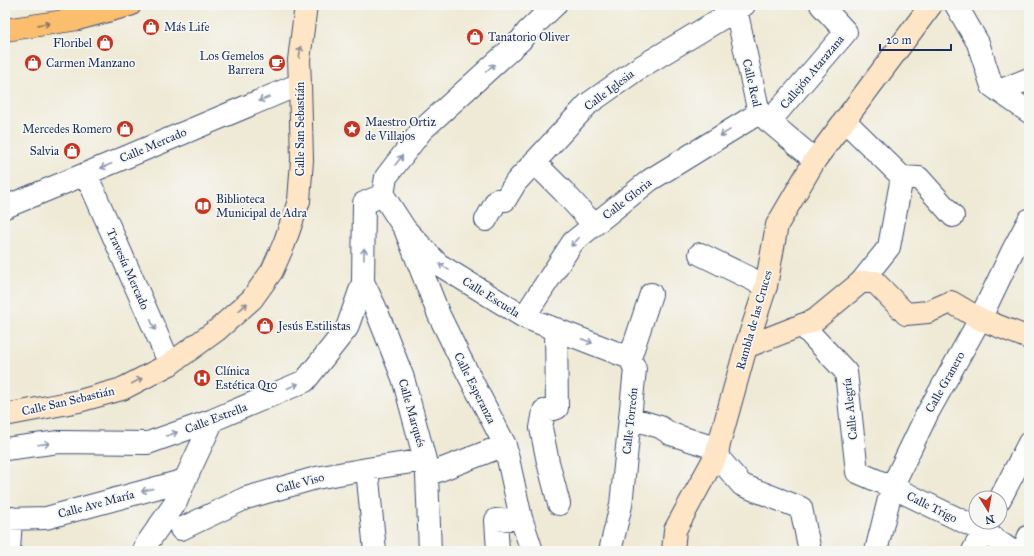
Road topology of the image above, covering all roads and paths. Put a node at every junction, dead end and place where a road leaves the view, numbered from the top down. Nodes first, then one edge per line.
1 (130, 5) edge
2 (306, 5) edge
3 (555, 5) edge
4 (821, 5) edge
5 (931, 5) edge
6 (956, 5) edge
7 (738, 7) edge
8 (5, 30) edge
9 (1029, 79) edge
10 (300, 84) junction
11 (999, 91) junction
12 (1029, 112) edge
13 (764, 117) junction
14 (845, 121) junction
15 (815, 160) junction
16 (534, 162) junction
17 (86, 174) junction
18 (902, 177) junction
19 (383, 195) junction
20 (5, 207) edge
21 (953, 216) dead end
22 (486, 220) dead end
23 (1029, 220) edge
24 (594, 225) junction
25 (405, 229) junction
26 (700, 254) dead end
27 (363, 282) junction
28 (861, 282) junction
29 (766, 286) junction
30 (651, 294) dead end
31 (524, 317) junction
32 (980, 319) junction
33 (802, 324) junction
34 (556, 329) junction
35 (1029, 338) edge
36 (746, 347) junction
37 (630, 358) junction
38 (170, 364) junction
39 (5, 415) edge
40 (630, 418) junction
41 (213, 420) junction
42 (1029, 443) edge
43 (505, 445) junction
44 (5, 449) edge
45 (717, 452) junction
46 (426, 467) junction
47 (367, 469) junction
48 (185, 480) junction
49 (892, 487) junction
50 (1005, 490) edge
51 (559, 504) dead end
52 (521, 518) junction
53 (8, 519) edge
54 (968, 520) edge
55 (181, 529) dead end
56 (984, 530) edge
57 (988, 530) edge
58 (1029, 536) edge
59 (9, 551) edge
60 (144, 551) edge
61 (375, 551) edge
62 (430, 551) edge
63 (498, 551) edge
64 (532, 551) edge
65 (610, 551) edge
66 (673, 551) edge
67 (810, 551) edge
68 (876, 551) edge
69 (973, 551) edge
70 (1012, 551) edge
71 (1022, 551) edge

8 -> 1 highway
10 -> 2 street, Calle San Sebastián
19 -> 3 street
4 - 13 street, Callejón Atarazana
5 - 14 street, Rambla de las Cruces
6 - 11 street
7 - 13 street, Calle Real
7 - 16 street, Calle Iglesia
9 - 11 street
10 -> 17 street, Calle Mercado
38 -> 10 street, Calle San Sebastián
11 - 12 street
13 - 15 street, Calle Real
13 -> 24 street, Calle Gloria
14 - 15 street, Rambla de las Cruces
14 - 18 street
15 - 29 street, Rambla de las Cruces
16 - 22 street, Calle Iglesia
16 - 24 street
17 - 20 street, Calle Mercado
17 -> 38 street, Travesía Mercado
18 - 21 street
18 - 28 street
19 - 25 street, Calle Escuela
27 -> 19 street, Calle Estrella
23 - 32 street, Calle Granero
24 -> 31 street, Calle Gloria
31 -> 25 street, Calle Escuela
25 - 43 street, Calle Esperanza
26 - 29 street
41 -> 27 street, Calle Estrella
27 - 46 street, Calle Marqués
28 - 32 street
28 - 33 street
29 - 36 street, Rambla de las Cruces
30 - 37 street
31 - 34 street, Calle Escuela
32 - 35 street
32 - 49 street, Calle Granero
33 - 36 street
33 - 49 street, Calle Alegría
34 -> 37 street, Calle Escuela
34 - 51 street
36 - 45 street, Rambla de las Cruces
37 - 40 street, Calle Torreón
39 -> 38 street, Calle San Sebastián
40 - 45 street
40 - 65 street, Calle Torreón
44 -> 41 street, Calle Estrella
41 - 48 street
42 - 50 street
43 - 46 street, Calle Viso
43 - 52 street, Calle Esperanza
45 - 66 street, Rambla de las Cruces
45 - 67 street
46 - 47 street, Calle Viso
46 - 62 street, Calle Marqués
47 - 55 street, Calle Viso
47 - 61 street
48 -> 53 street, Calle Ave María
48 - 60 street
49 - 54 street, Calle Trigo
49 - 68 street, Calle Granero
52 - 63 street
52 - 64 street, Calle Esperanza
53 - 59 street
56 - 69 street
57 - 70 street, Calle Trigo
58 - 71 street

